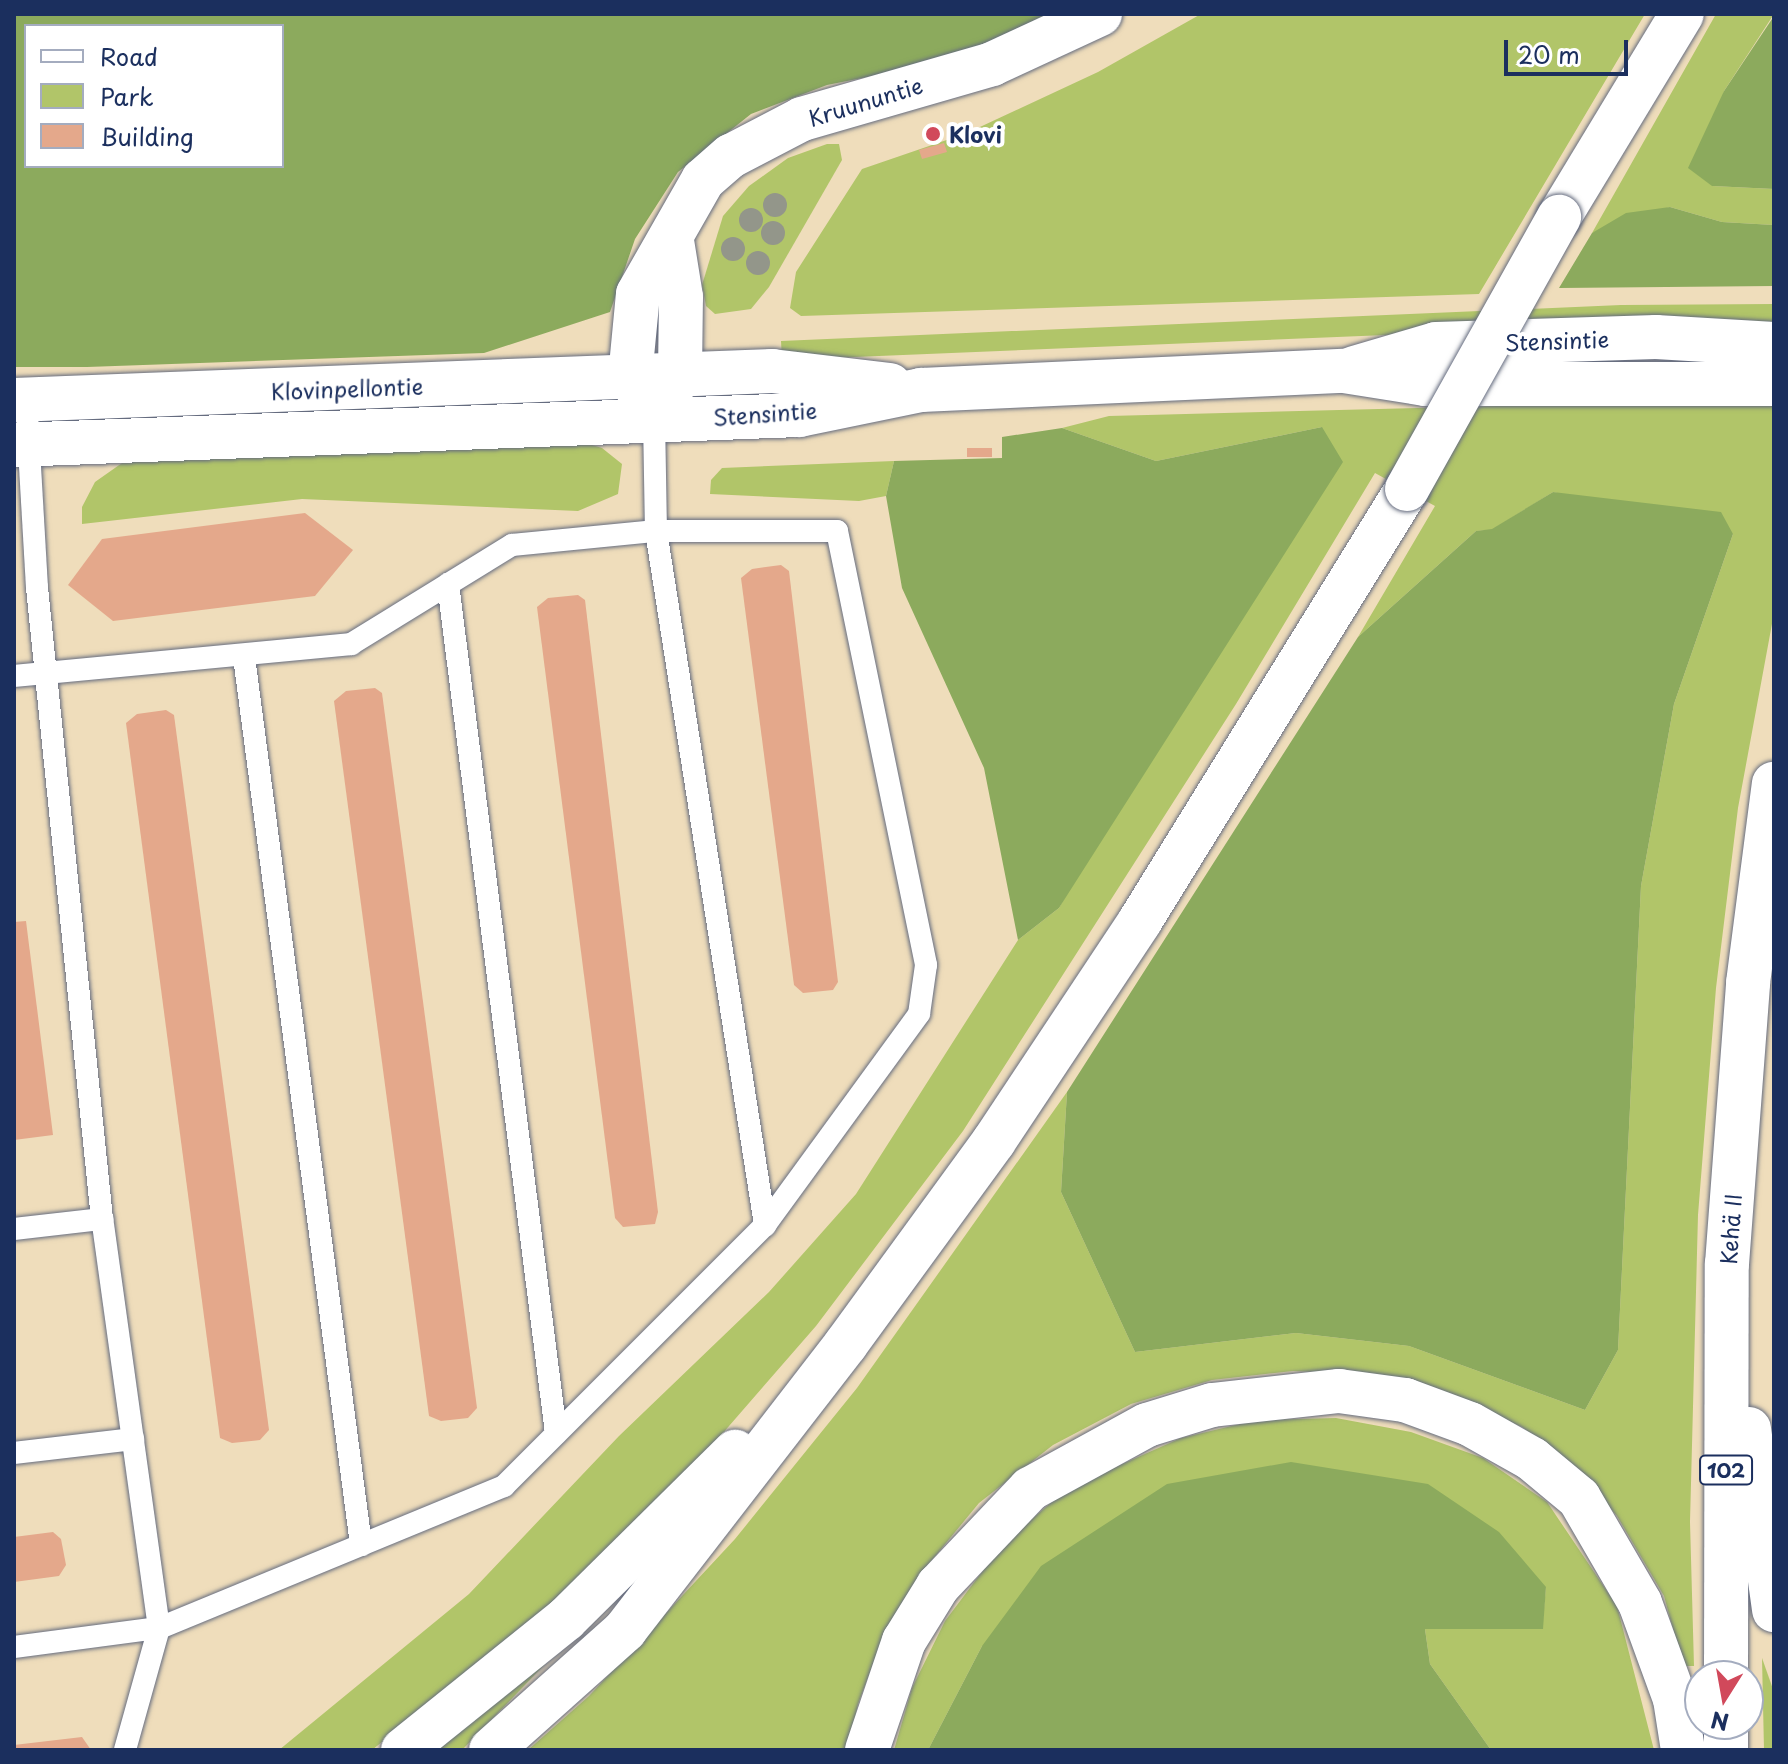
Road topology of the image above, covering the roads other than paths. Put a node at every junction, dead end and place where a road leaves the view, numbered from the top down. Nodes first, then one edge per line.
1 (1100, 14) edge
2 (1682, 14) edge
3 (672, 241) junction
4 (1774, 344) edge
5 (1344, 371) junction
6 (680, 375) junction
7 (630, 377) junction
8 (1774, 384) edge
9 (921, 390) junction
10 (20, 399) edge
11 (654, 418) junction
12 (22, 445) edge
13 (656, 531) junction
14 (448, 584) junction
15 (244, 657) junction
16 (46, 673) junction
17 (14, 676) edge
18 (1774, 784) edge
19 (102, 1219) junction
20 (765, 1225) junction
21 (14, 1229) edge
22 (1727, 1264) junction
23 (846, 1344) junction
24 (556, 1433) junction
25 (133, 1439) junction
26 (14, 1453) edge
27 (361, 1545) junction
28 (1774, 1610) edge
29 (159, 1628) junction
30 (14, 1647) edge
31 (1726, 1660) edge
32 (125, 1750) edge
33 (403, 1750) edge
34 (491, 1750) edge
35 (867, 1750) edge
36 (1683, 1750) edge

1 - 3 main road, Kruununtie
2 - 23 main road, bridge
3 - 6 main road
3 - 7 main road, Kruununtie
4 - 5 main road, Stensintie
5 - 8 main road, Stensintie
5 - 9 main road, Stensintie
6 - 7 main road, Klovinpellontie
6 - 9 main road, Stensintie
6 - 11 main road
7 - 10 main road, Klovinpellontie
7 - 11 main road
9 - 11 main road, Stensintie
10 - 12 lane
11 - 12 main road, Klovinpellontie
11 - 13 lane
12 - 16 lane
13 - 14 lane
13 - 20 lane
13 - 20 lane
14 - 15 lane
14 - 24 lane
15 - 16 lane
15 - 27 lane
16 - 17 lane
16 - 19 lane
18 - 22 main road, Kehä II / 102
19 - 21 lane
19 - 25 lane
20 - 24 lane
22 - 28 main road
22 - 31 main road, Kehä II / 102
23 - 33 main road
23 - 34 main road
24 - 27 lane
25 - 26 lane
25 - 29 lane
27 - 29 lane
29 - 30 lane
29 - 32 lane
35 - 36 main road

